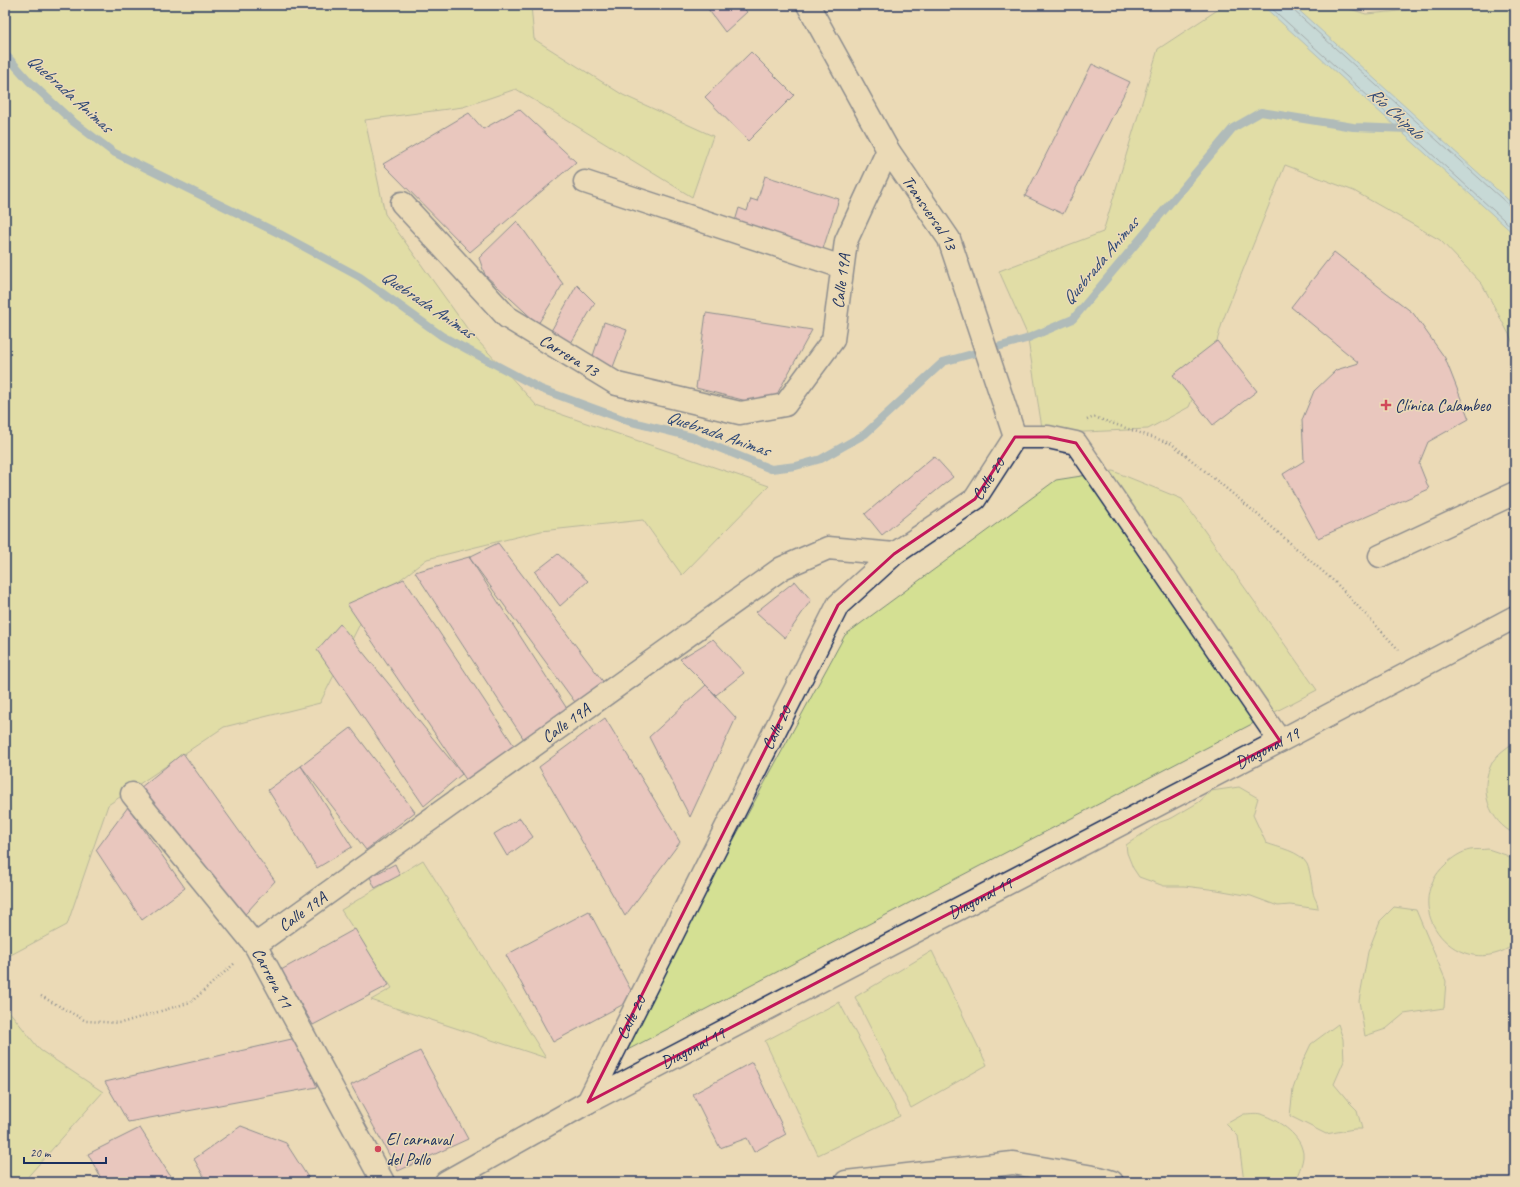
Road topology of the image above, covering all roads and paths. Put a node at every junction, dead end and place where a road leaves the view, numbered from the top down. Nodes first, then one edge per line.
1 (808, 5) edge
2 (888, 150) junction
3 (585, 182) dead end
4 (402, 203) dead end
5 (842, 267) junction
6 (785, 405) joint
7 (1015, 437) junction
8 (1048, 437) junction
9 (1515, 493) edge
10 (894, 554) junction
11 (1380, 556) dead end
12 (1515, 617) edge
13 (1416, 668) junction
14 (1280, 741) junction
15 (132, 794) dead end
16 (255, 945) junction
17 (41, 996) dead end
18 (588, 1102) junction
19 (383, 1182) edge
20 (446, 1182) edge
21 (846, 1182) edge
22 (1112, 1182) edge

1 - 2 street, Transversal 13
2 - 5 street, Calle 19A
2 - 7 street, Transversal 13
3 - 5 street
4 - 6 street, Carrera 13
5 - 6 street, Calle 19A
7 - 8 street
7 - 10 street, Calle 20
8 - 13 path
8 - 14 street
9 - 11 street
10 - 16 street, Calle 19A
10 - 18 street, Calle 20
12 - 13 street, Diagonal 19
13 - 14 street, Diagonal 19
14 - 18 street, Diagonal 19
15 - 16 street, Carrera 11
16 - 17 path
16 - 19 street, Carrera 11
18 - 20 street, Diagonal 19
21 - 22 street

